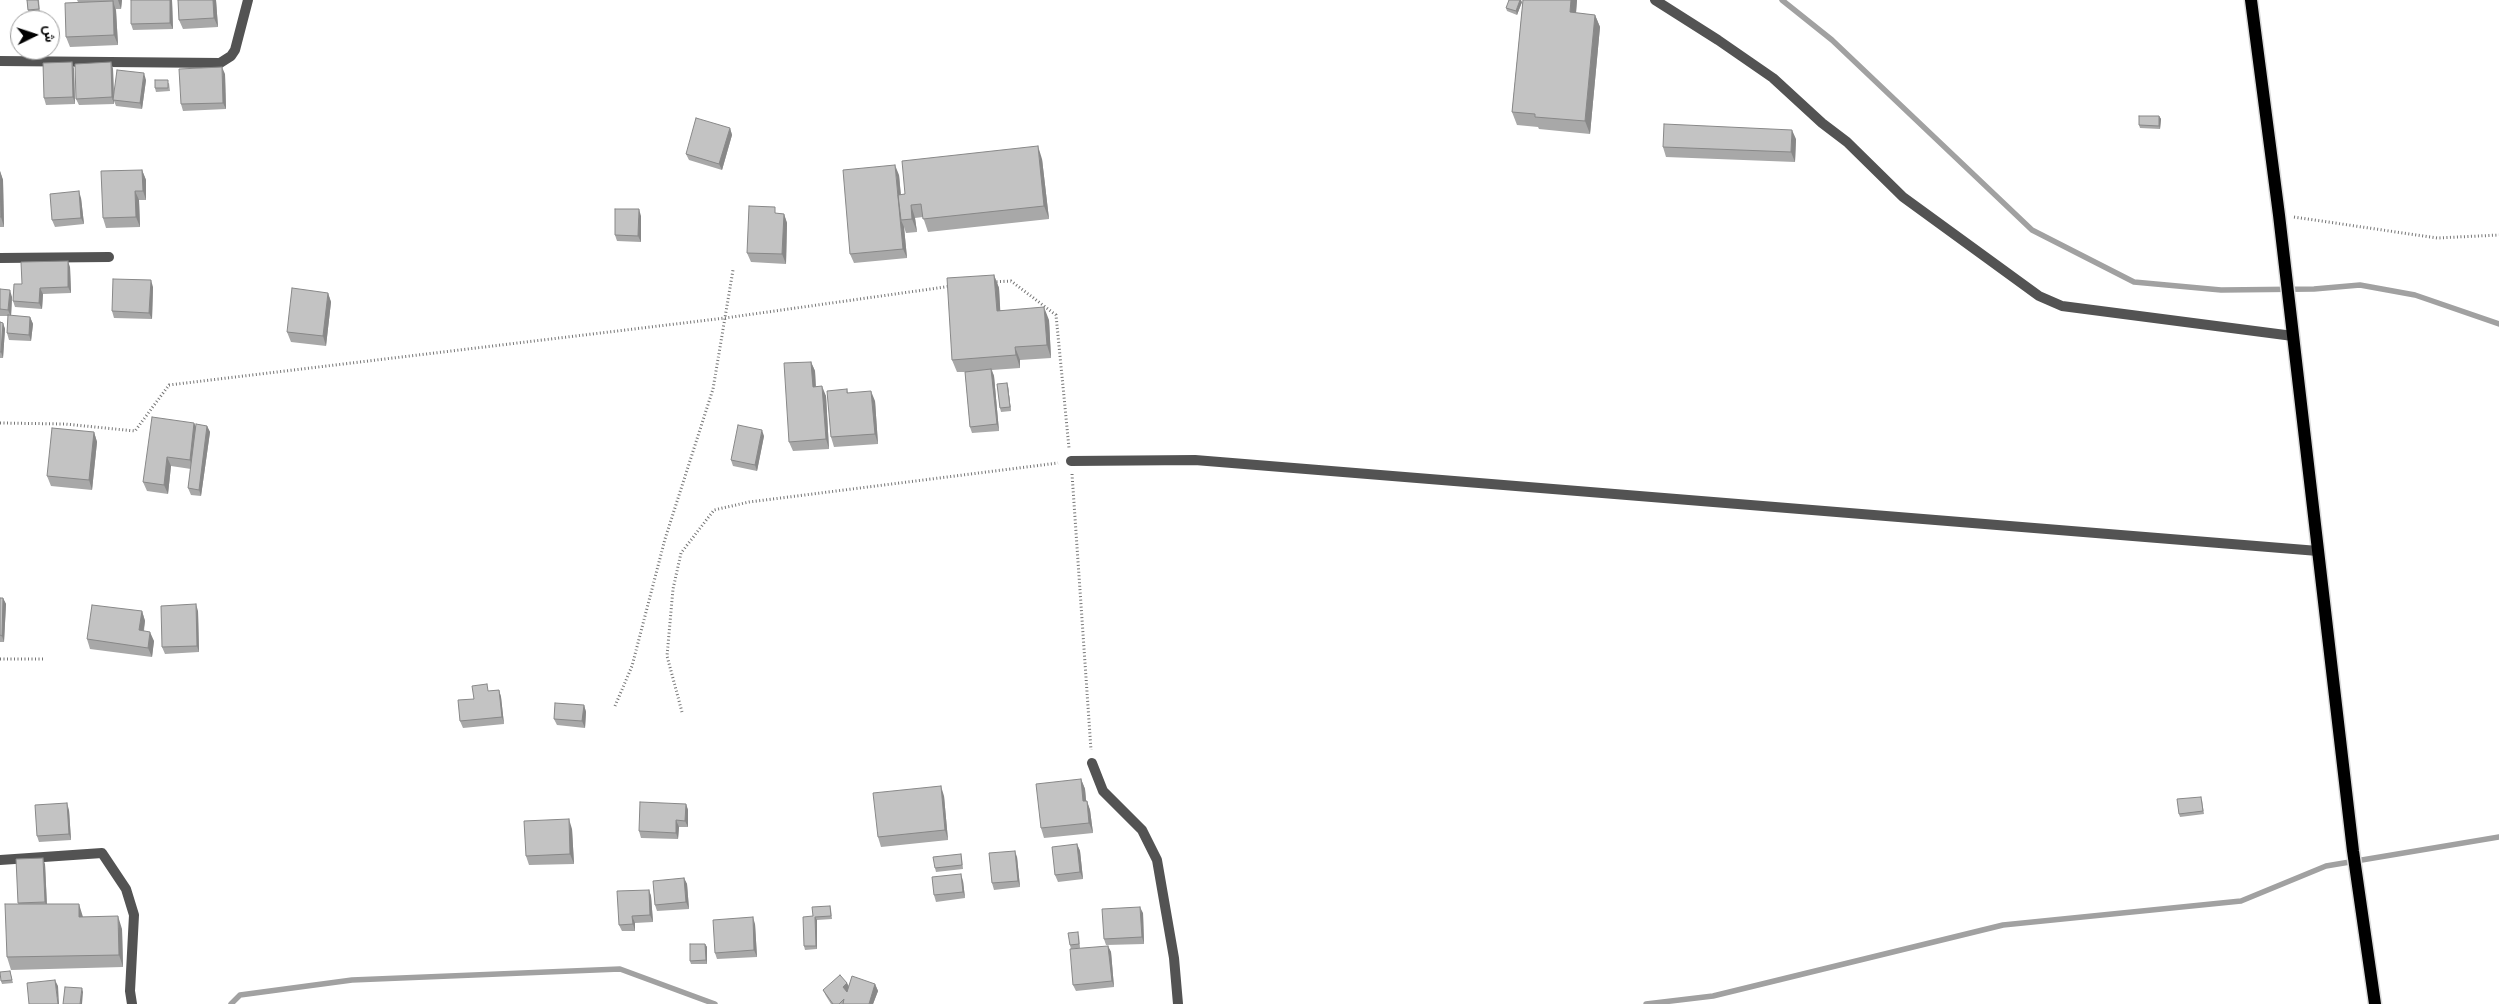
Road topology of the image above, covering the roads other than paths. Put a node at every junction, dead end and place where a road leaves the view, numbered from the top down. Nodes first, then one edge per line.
1 (248, 0) edge
2 (1655, 0) edge
3 (2251, 0) edge
4 (0, 61) edge
5 (109, 257) dead end
6 (0, 258) edge
7 (2293, 336) junction
8 (1071, 461) road end
9 (2318, 551) junction
10 (1092, 763) road end
11 (0, 860) edge
12 (132, 1004) edge
13 (1178, 1004) edge
14 (2375, 1004) edge

1 - 4 street
2 - 7 street
3 - 7 main road
5 - 6 street
7 - 9 main road
8 - 9 street
9 - 14 main road
10 - 13 street
11 - 12 street

